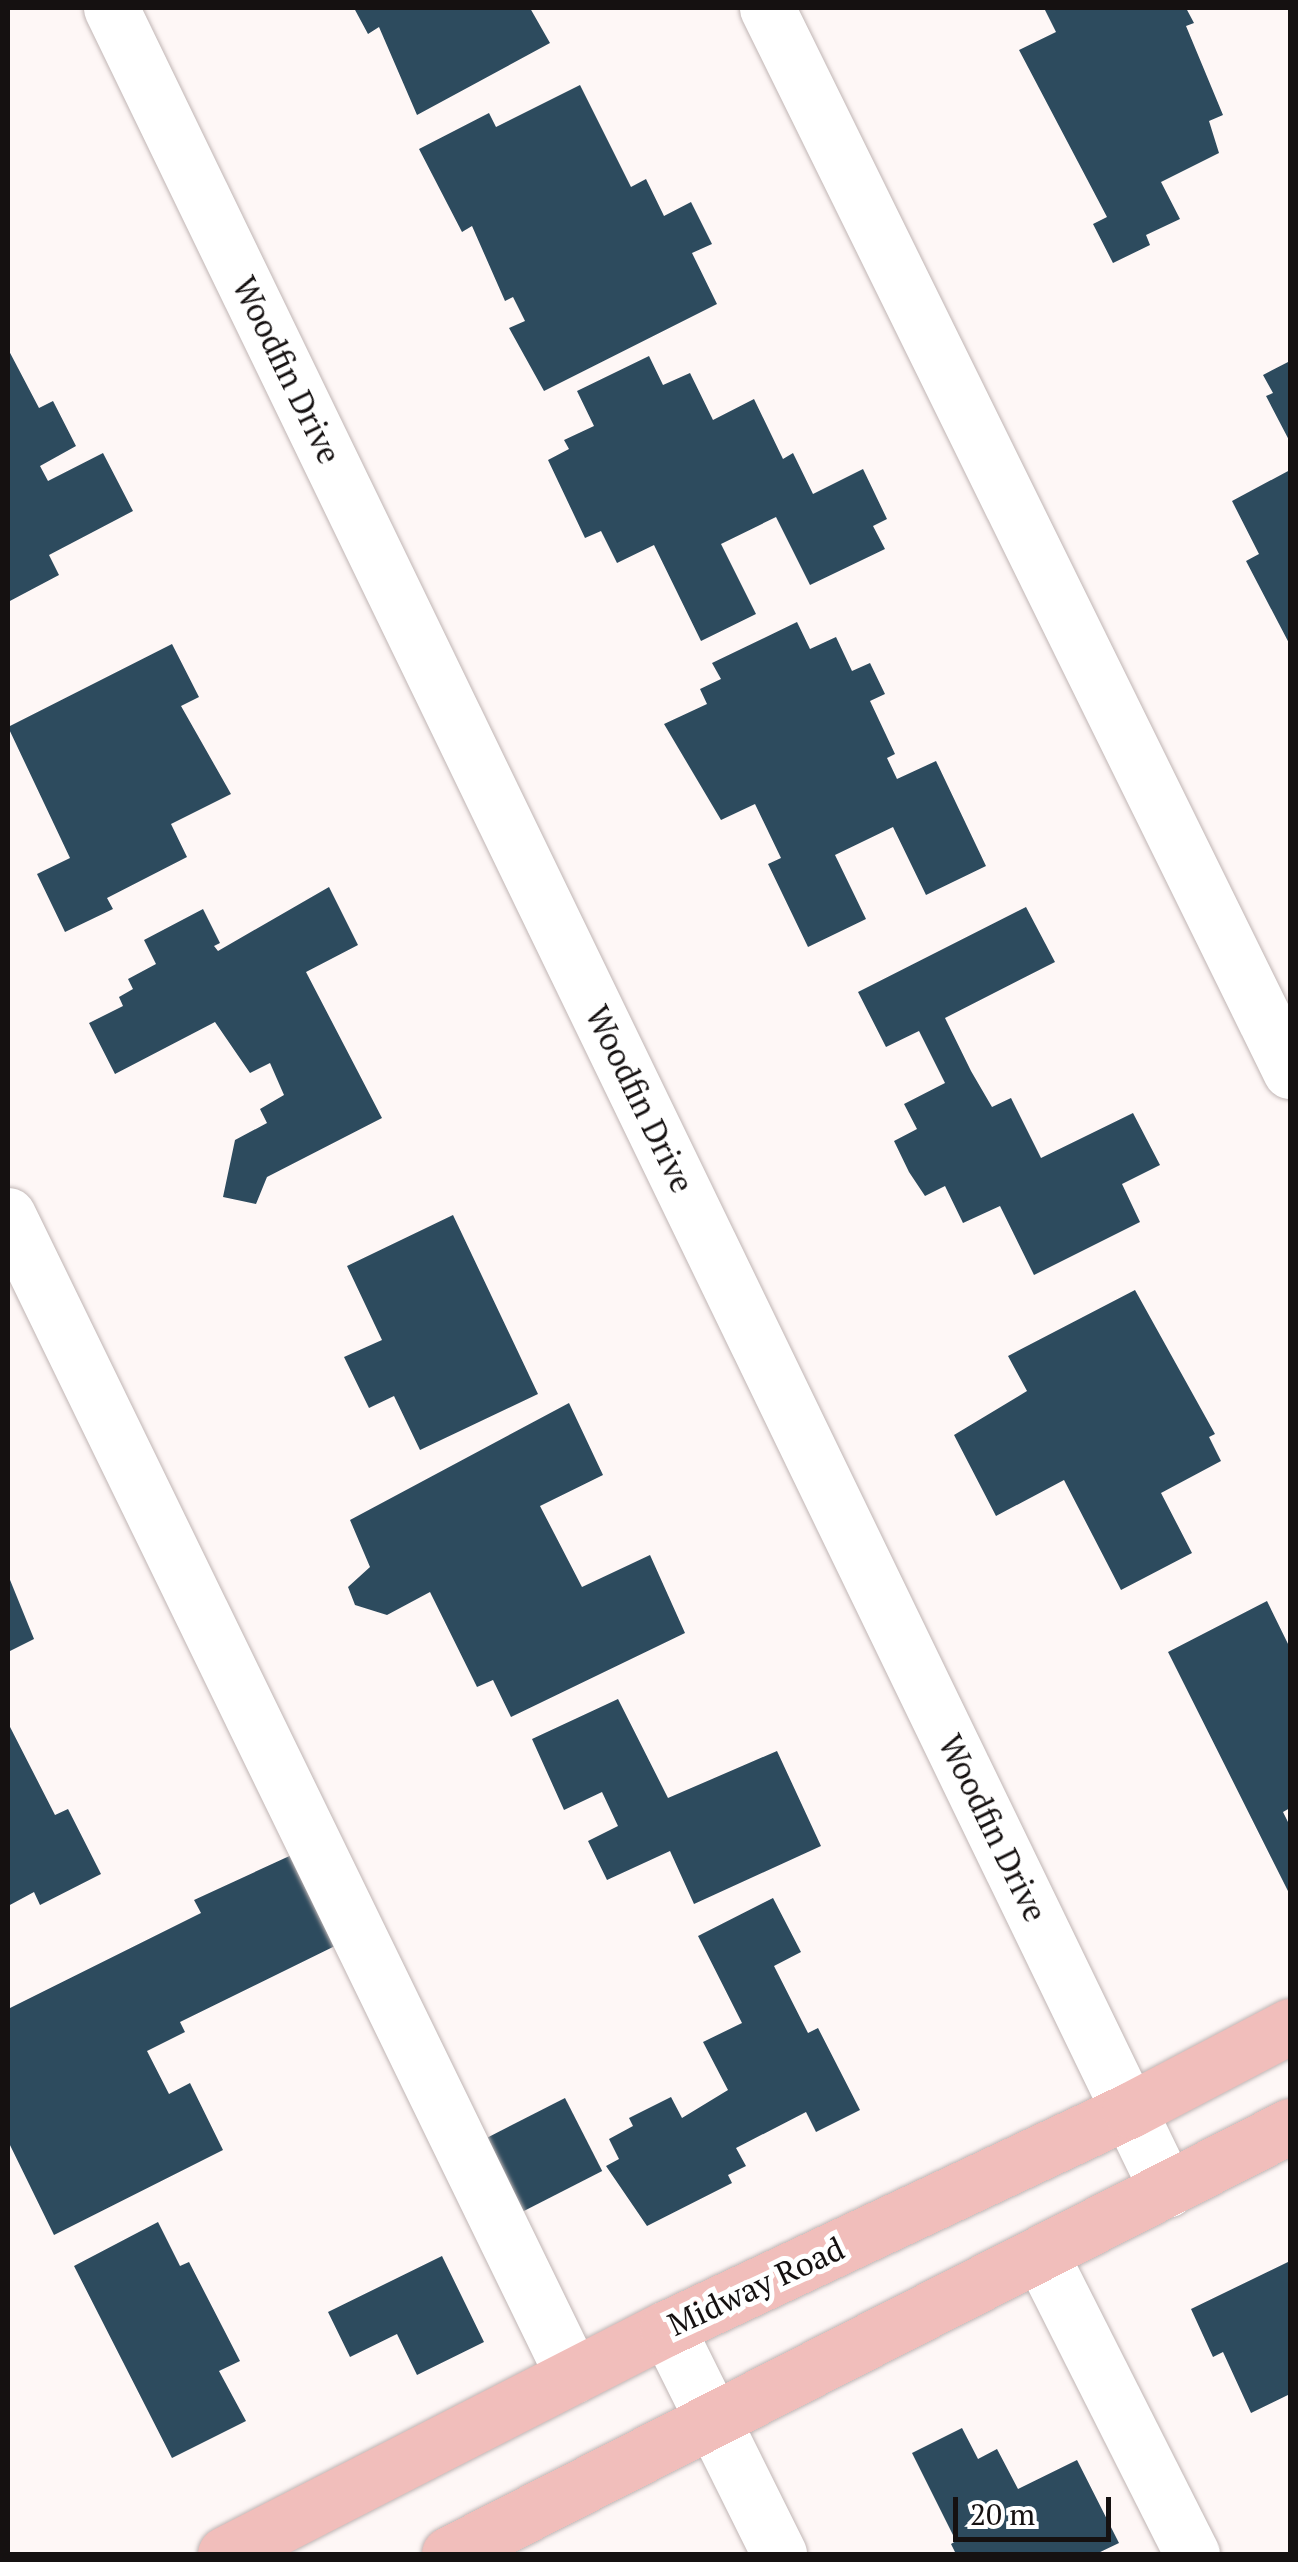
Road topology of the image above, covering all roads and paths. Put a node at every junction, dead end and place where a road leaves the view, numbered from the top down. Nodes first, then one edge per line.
1 (112, 8) edge
2 (766, 8) edge
3 (1290, 1070) edge
4 (8, 1215) edge
5 (1290, 2026) edge
6 (1130, 2110) junction
7 (1290, 2126) edge
8 (1168, 2190) junction
9 (1041, 2255) junction
10 (667, 2328) junction
11 (573, 2376) junction
12 (714, 2423) junction
13 (225, 2554) edge
14 (449, 2554) edge
15 (779, 2554) edge
16 (1192, 2554) edge

1 - 6 street, Woodfin Drive
2 - 3 street
4 - 11 street
5 - 6 main road, Midway Road
6 - 8 street, Woodfin Drive
6 - 10 main road, Midway Road
7 - 8 main road
8 - 9 main road
9 - 12 main road
9 - 16 street
10 - 11 main road, Midway Road
10 - 12 street
11 - 13 main road, Midway Road
12 - 14 main road
12 - 15 street

